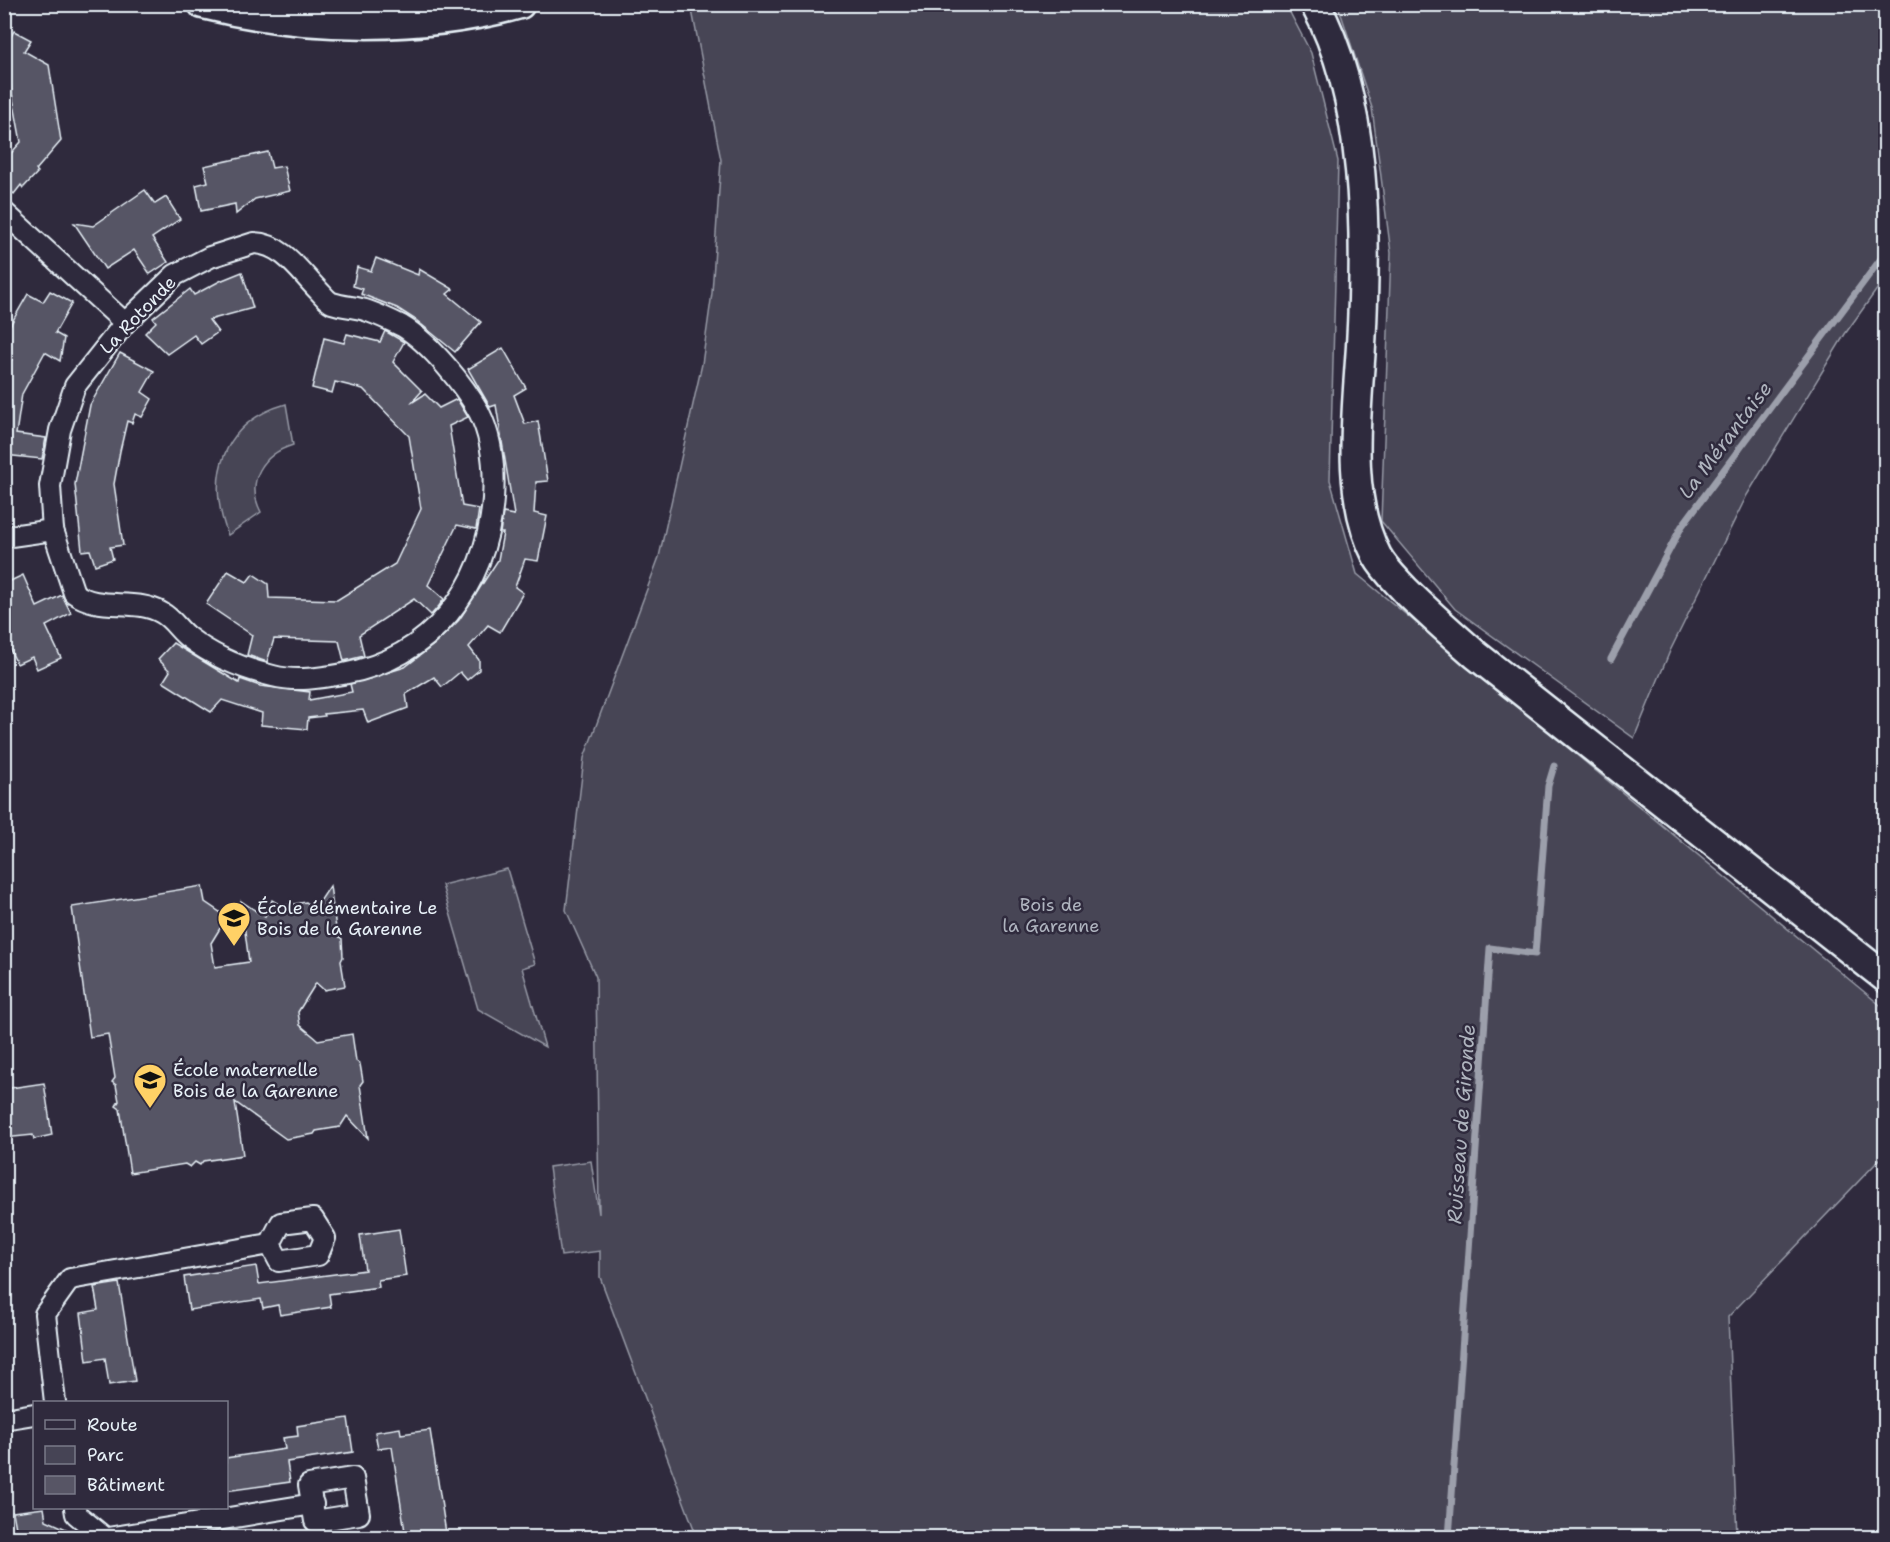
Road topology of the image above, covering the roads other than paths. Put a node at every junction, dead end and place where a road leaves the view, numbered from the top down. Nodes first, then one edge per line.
1 (203, 4) edge
2 (519, 4) edge
3 (1315, 4) edge
4 (4, 213) edge
5 (125, 323) junction
6 (53, 530) junction
7 (4, 537) edge
8 (1886, 978) edge
9 (270, 1244) dead end
10 (55, 1401) edge
11 (33, 1414) edge
12 (4, 1419) edge
13 (312, 1504) dead end
14 (75, 1509) edge
15 (107, 1538) edge

1 - 2 main road
3 - 8 main road
4 - 5 street
5 - 6 street, La Rotonde
5 - 6 street, La Rotonde
6 - 7 street
9 - 10 street
11 - 12 street
13 - 15 street
14 - 15 street

